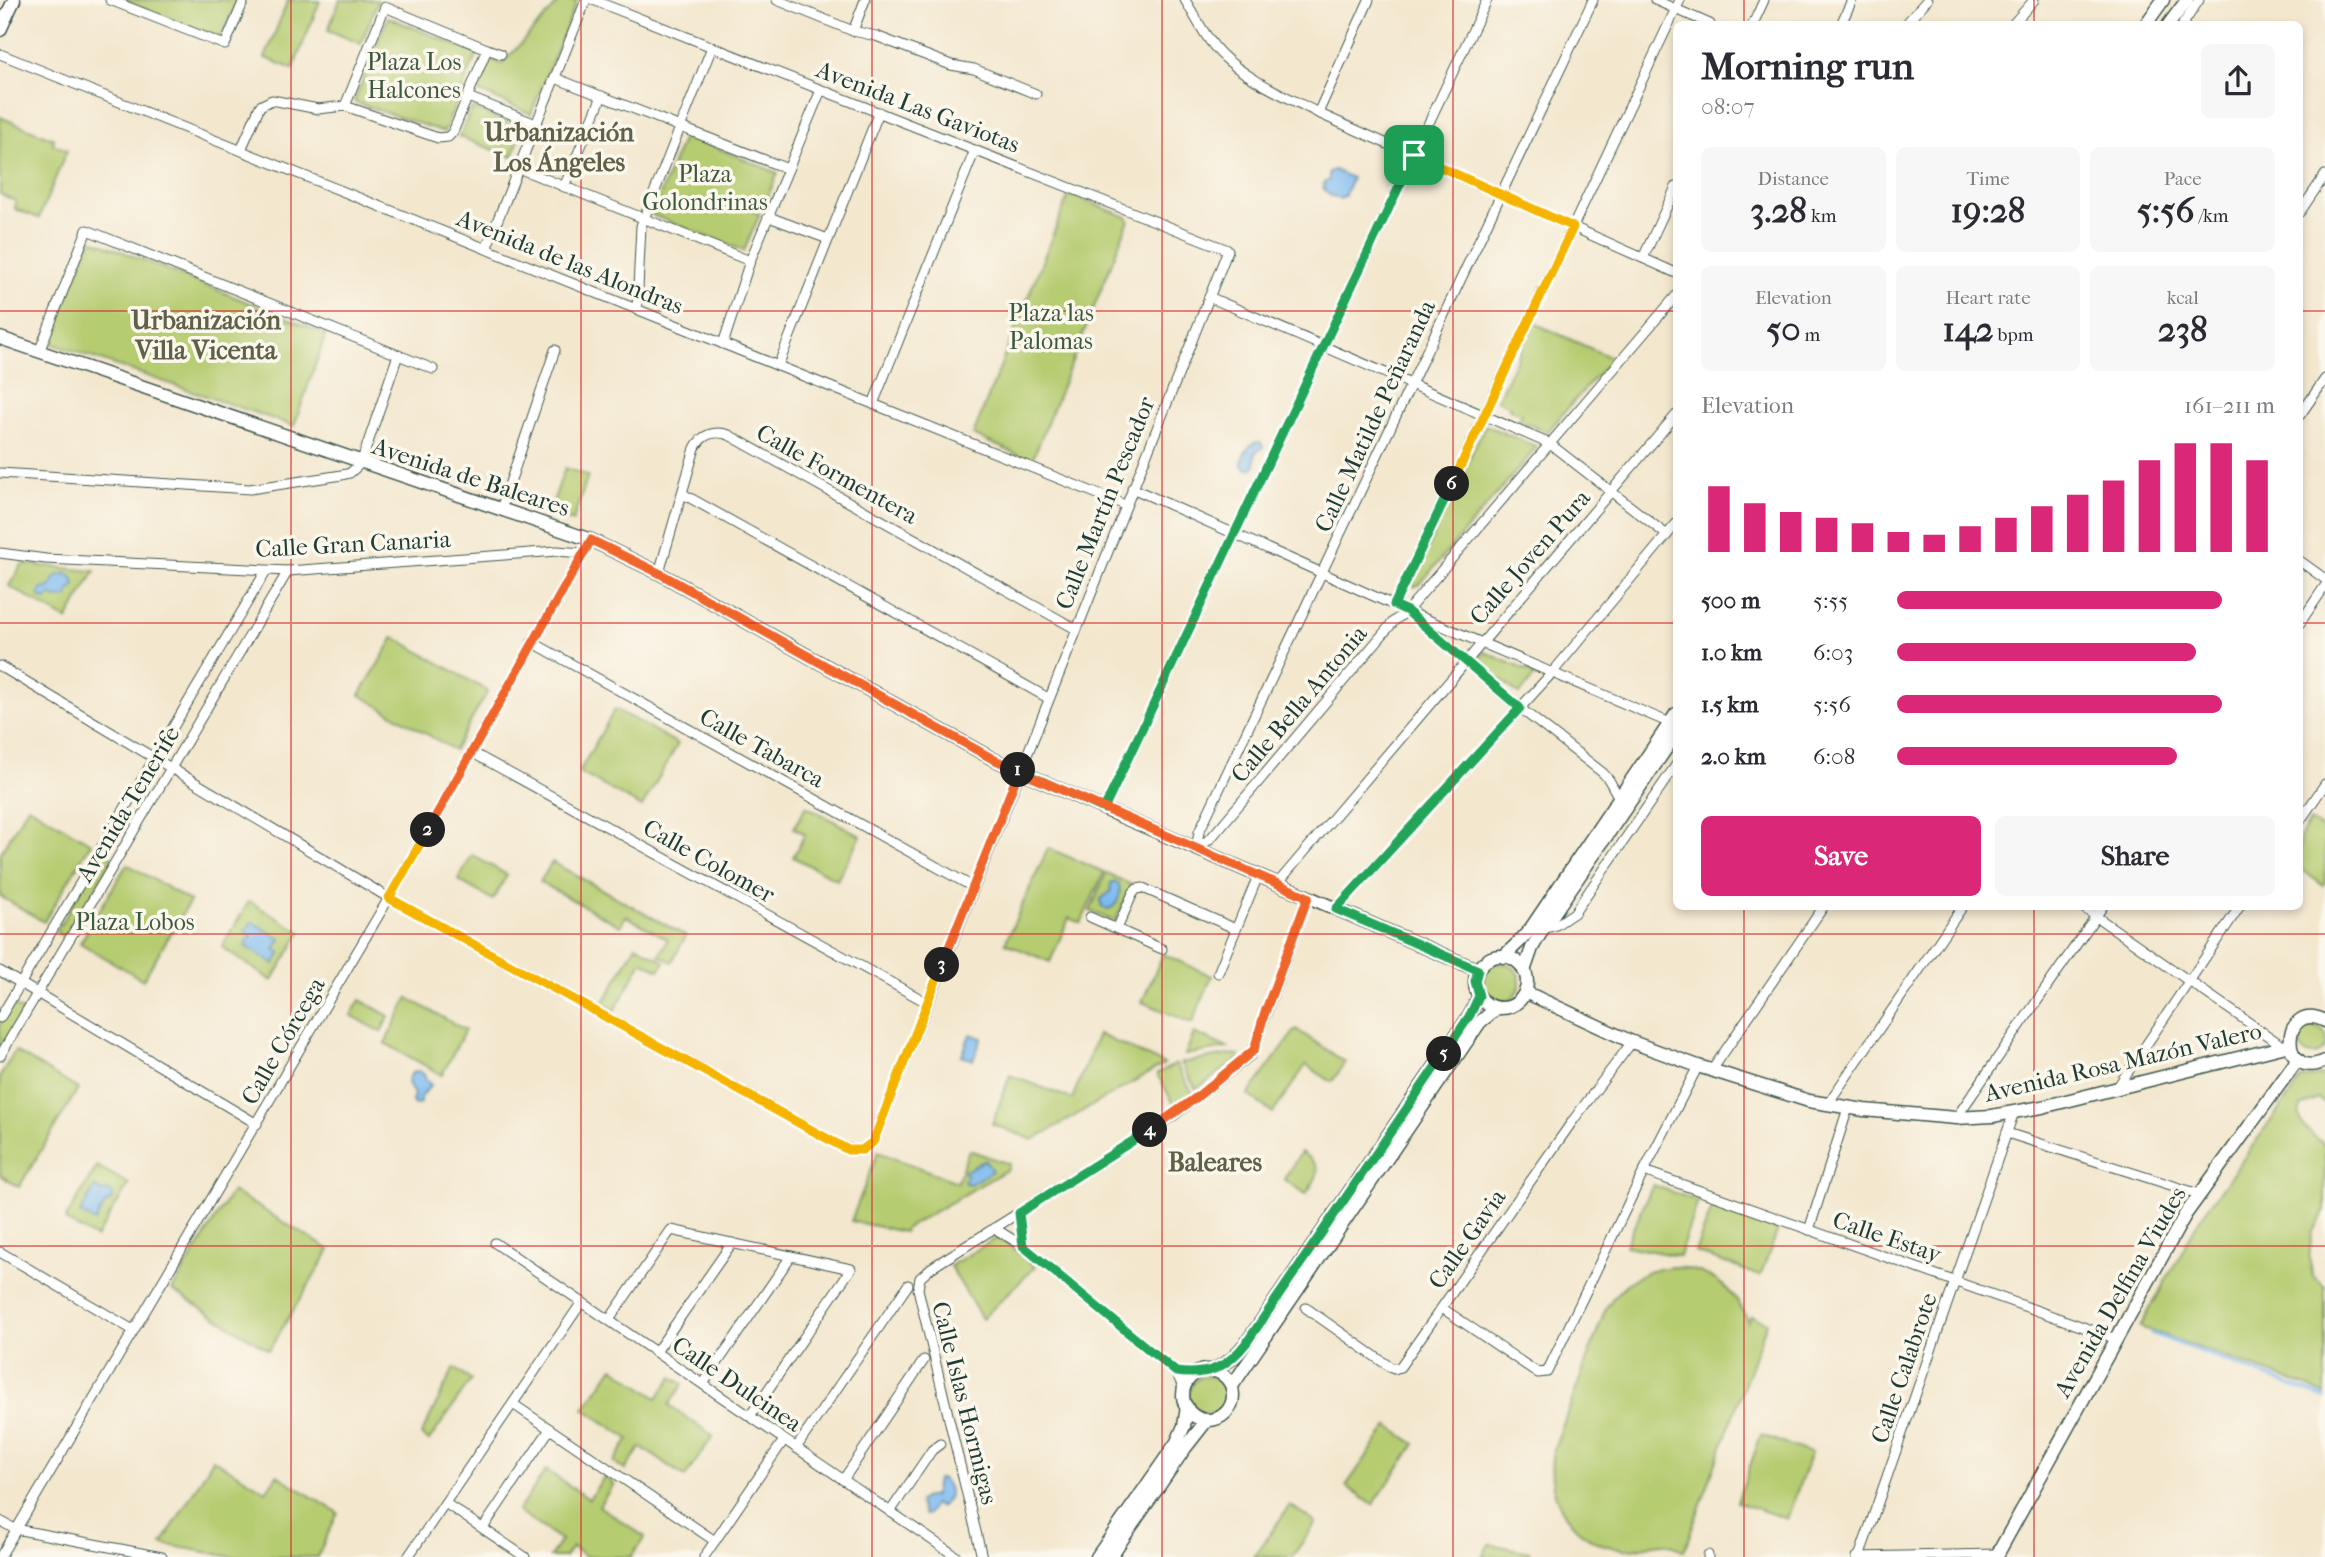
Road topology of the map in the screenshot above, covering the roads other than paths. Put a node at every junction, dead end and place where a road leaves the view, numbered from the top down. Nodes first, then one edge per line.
1 (14, 0) edge
2 (110, 0) edge
3 (244, 0) edge
4 (586, 0) edge
5 (593, 0) edge
6 (777, 0) edge
7 (865, 0) edge
8 (1185, 0) edge
9 (1369, 0) edge
10 (1487, 0) edge
11 (1593, 0) edge
12 (1655, 0) edge
13 (1764, 0) edge
14 (1852, 0) edge
15 (1927, 0) edge
16 (2034, 0) edge
17 (2163, 0) edge
18 (2186, 0) edge
19 (2199, 0) edge
20 (385, 3) edge
21 (1677, 4) edge
22 (1705, 21) edge
23 (1754, 21) edge
24 (1842, 21) edge
25 (1909, 21) edge
26 (2016, 21) edge
27 (2148, 21) edge
28 (2171, 21) edge
29 (2185, 21) edge
30 (0, 30) edge
31 (853, 31) junction
32 (712, 47) junction
33 (487, 49) junction
34 (0, 54) edge
35 (501, 54) dead end
36 (555, 78) junction
37 (821, 90) junction
38 (1036, 94) dead end
39 (602, 96) junction
40 (468, 97) junction
41 (345, 106) junction
42 (879, 112) junction
43 (1318, 113) junction
44 (536, 124) junction
45 (680, 127) junction
46 (241, 150) junction
47 (975, 150) junction
48 (1414, 155) junction
49 (518, 168) junction
50 (788, 169) junction
51 (2325, 175) edge
52 (564, 187) junction
53 (1673, 193) edge
54 (1501, 194) junction
55 (2303, 208) edge
56 (769, 216) junction
57 (644, 219) junction
58 (1573, 227) junction
59 (828, 239) junction
60 (486, 249) junction
61 (1227, 250) joint
62 (1643, 258) junction
63 (750, 261) junction
64 (1673, 272) edge
65 (1209, 297) junction
66 (1673, 300) edge
67 (637, 309) junction
68 (0, 338) edge
69 (723, 344) junction
70 (1324, 347) junction
71 (555, 350) dead end
72 (39, 352) junction
73 (398, 355) junction
74 (778, 366) junction
75 (433, 369) dead end
76 (2325, 379) edge
77 (1411, 384) junction
78 (873, 404) junction
79 (2303, 411) edge
80 (1485, 416) junction
81 (1673, 419) edge
82 (1550, 444) junction
83 (361, 463) junction
84 (0, 473) edge
85 (1132, 488) junction
86 (1611, 492) junction
87 (683, 494) junction
88 (1125, 505) junction
89 (502, 509) junction
90 (1673, 528) edge
91 (1233, 533) junction
92 (1667, 535) junction
93 (591, 540) junction
94 (0, 553) edge
95 (582, 553) junction
96 (2303, 563) edge
97 (266, 570) junction
98 (288, 571) junction
99 (659, 573) junction
100 (1322, 573) junction
101 (2325, 579) edge
102 (2325, 586) edge
103 (1394, 605) junction
104 (1407, 611) junction
105 (2303, 619) edge
106 (1076, 629) junction
107 (532, 642) junction
108 (1481, 642) junction
109 (1465, 662) junction
110 (0, 666) edge
111 (1552, 673) junction
112 (1048, 698) junction
113 (1520, 708) junction
114 (1673, 724) edge
115 (1673, 725) edge
116 (1673, 726) edge
117 (471, 752) junction
118 (155, 758) junction
119 (172, 768) junction
120 (1673, 769) edge
121 (1019, 771) junction
122 (2325, 784) edge
123 (1619, 798) junction
124 (1104, 809) junction
125 (2303, 817) edge
126 (1196, 849) junction
127 (1258, 876) junction
128 (1277, 884) junction
129 (973, 887) junction
130 (1308, 897) junction
131 (389, 898) junction
132 (1336, 909) junction
133 (1821, 910) edge
134 (1960, 910) edge
135 (2086, 910) edge
136 (2100, 910) edge
137 (2237, 910) edge
138 (1090, 917) dead end
139 (2096, 917) junction
140 (1117, 929) junction
141 (1236, 929) junction
142 (1542, 929) junction
143 (1162, 949) dead end
144 (1503, 957) junction
145 (1478, 970) junction
146 (0, 971) edge
147 (1524, 971) junction
148 (1218, 973) dead end
149 (2188, 981) junction
150 (21, 983) junction
151 (1525, 992) junction
152 (38, 993) junction
153 (1479, 996) junction
154 (928, 1003) junction
155 (1497, 1008) junction
156 (0, 1018) edge
157 (2325, 1021) edge
158 (1632, 1042) junction
159 (2287, 1046) junction
160 (0, 1056) edge
161 (2298, 1059) junction
162 (2325, 1061) edge
163 (1698, 1066) junction
164 (1712, 1070) junction
165 (2117, 1088) junction
166 (1827, 1105) junction
167 (1848, 1108) junction
168 (2014, 1112) junction
169 (1956, 1118) junction
170 (257, 1124) junction
171 (2007, 1133) junction
172 (1644, 1171) junction
173 (2199, 1195) junction
174 (1019, 1213) junction
175 (994, 1228) junction
176 (1809, 1230) junction
177 (495, 1243) dead end
178 (732, 1243) junction
179 (1023, 1246) junction
180 (0, 1252) edge
181 (791, 1256) junction
182 (1955, 1282) junction
183 (908, 1285) dead end
184 (582, 1302) junction
185 (1306, 1308) dead end
186 (1442, 1308) junction
187 (609, 1320) junction
188 (133, 1330) junction
189 (2117, 1339) junction
190 (656, 1352) junction
191 (924, 1360) dead end
192 (1213, 1371) junction
193 (1176, 1372) junction
194 (1195, 1374) junction
195 (703, 1384) junction
196 (1232, 1386) junction
197 (1184, 1389) junction
198 (513, 1404) junction
199 (1187, 1407) junction
200 (750, 1416) junction
201 (1207, 1420) junction
202 (550, 1429) junction
203 (784, 1440) junction
204 (940, 1444) dead end
205 (796, 1448) junction
206 (843, 1480) junction
207 (445, 1503) junction
208 (890, 1512) junction
209 (0, 1521) edge
210 (483, 1528) junction
211 (15, 1529) junction
212 (715, 1541) junction
213 (1996, 1556) edge
214 (0, 1557) edge
215 (162, 1557) edge
216 (408, 1557) edge
217 (525, 1557) edge
218 (704, 1557) edge
219 (957, 1557) edge
220 (982, 1557) edge
221 (1097, 1557) edge
222 (1110, 1557) edge
223 (1858, 1557) edge

1 - 30 main road
2 - 3 street
4 - 36 street
5 - 32 street, Avenida Las Gaviotas
6 - 31 street
7 - 31 street
8 - 43 street
9 - 43 street
10 - 48 street
11 - 54 street, Calle Matilde Peñaranda
12 - 21 street
13 - 23 street
14 - 24 street
15 - 25 street
16 - 26 street
17 - 27 main road
18 - 28 main road
19 - 29 street
20 - 33 street
20 - 41 street
21 - 22 street
21 - 58 street
31 - 38 street
32 - 37 street, Avenida Las Gaviotas
32 - 45 street
33 - 35 street
33 - 40 street
34 - 46 street, Avenida de las Alondras
36 - 39 street
36 - 44 street
37 - 42 street, Avenida Las Gaviotas
37 - 50 street
39 - 45 street
39 - 52 street
40 - 41 street
40 - 44 street
41 - 46 street
42 - 47 street, Avenida Las Gaviotas
42 - 59 street
43 - 48 street
44 - 49 street
45 - 50 street
45 - 57 street
46 - 60 street, Avenida de las Alondras
47 - 61 street, Avenida Las Gaviotas
47 - 78 street
48 - 54 street
48 - 70 street
49 - 52 street
49 - 60 street
50 - 56 street
51 - 55 street
52 - 57 street
53 - 62 street
54 - 58 street
54 - 77 street, Calle Matilde Peñaranda
56 - 59 street
56 - 63 street
57 - 63 street
57 - 67 street
58 - 62 street
58 - 80 street
59 - 74 street
60 - 67 street, Avenida de las Alondras
61 - 65 street, Calle Martín Pescador
62 - 64 street
63 - 69 street
65 - 70 street
65 - 85 street, Calle Martín Pescador
66 - 82 street, Calle Bella Antonia
67 - 69 street, Avenida de las Alondras
68 - 72 main road, Avenida de Baleares
69 - 74 street, Avenida de las Alondras
70 - 77 street
70 - 91 street
71 - 89 street
72 - 73 street
72 - 83 main road, Avenida de Baleares
73 - 75 street
73 - 83 street
74 - 78 street, Avenida de las Alondras
76 - 79 street
77 - 80 street
77 - 100 street, Calle Matilde Peñaranda
78 - 88 street, Avenida de las Alondras
80 - 82 street
80 - 103 street
81 - 86 street, Calle Joven Pura
82 - 86 street
82 - 104 street, Calle Bella Antonia
83 - 84 street
83 - 89 main road, Avenida de Baleares
85 - 88 street, Calle Martín Pescador
85 - 91 street
86 - 92 street
86 - 108 street, Calle Joven Pura
87 - 99 street, Calle Formentera
87 - 106 street, Calle Formentera
87 - 112 street
88 - 106 street, Calle Martín Pescador
89 - 93 main road, Avenida de Baleares
90 - 92 street
91 - 100 street
91 - 124 street
92 - 111 street
93 - 95 street, Calle Córcega
93 - 99 main road, Avenida de Baleares
94 - 97 street, Calle Gran Canaria
95 - 98 street, Calle Gran Canaria
95 - 107 street, Calle Córcega
96 - 101 street
97 - 98 street, Calle Gran Canaria
97 - 118 street, Avenida Tenerife
98 - 119 street, Avenida Tenerife
99 - 121 main road, Avenida de Baleares
100 - 103 street
100 - 126 street, Calle Matilde Peñaranda
102 - 105 street
103 - 104 street
104 - 108 street
104 - 109 street
104 - 126 street, Calle Bella Antonia
106 - 112 street, Calle Martín Pescador
107 - 117 street, Calle Córcega
107 - 129 street, Calle Tabarca
108 - 109 street, Calle Joven Pura
108 - 111 street
109 - 113 street
109 - 128 street, Calle Joven Pura
110 - 118 street, Calle Martín Pescador
111 - 113 street
111 - 114 street
112 - 121 street, Calle Martín Pescador
113 - 123 street
113 - 132 street
115 - 123 main road
116 - 142 main road
117 - 131 street, Calle Córcega
117 - 154 street, Calle Colomer
118 - 119 street, Calle Martín Pescador
118 - 150 street, Avenida Tenerife
119 - 131 street, Calle Martín Pescador
119 - 152 street, Avenida Tenerife
120 - 142 street
121 - 124 main road, Avenida de Baleares
121 - 129 street, Calle Martín Pescador
122 - 125 street
123 - 144 main road
124 - 126 main road, Avenida de Baleares
126 - 127 main road, Avenida de Baleares
127 - 128 main road, Avenida de Baleares
127 - 141 street
128 - 130 main road, Avenida de Baleares
129 - 154 street, Calle Martín Pescador
130 - 132 main road, Avenida de Baleares
130 - 174 street, Calle Islas Hormigas
131 - 154 street, Calle Martín Pescador
131 - 170 street, Calle Córcega
132 - 145 main road, Avenida de Baleares
133 - 164 street
134 - 166 street
135 - 139 street
136 - 139 street
137 - 149 street
138 - 140 street
139 - 149 street
139 - 169 street
140 - 141 street
140 - 143 street
141 - 148 street
142 - 147 main road
144 - 145 main road
144 - 147 main road
145 - 153 main road
146 - 150 street
147 - 151 main road
149 - 159 street
149 - 165 street
150 - 152 street
150 - 156 street, Avenida Tenerife
151 - 155 main road
151 - 158 main road, Avenida Rosa Mazón Valero
152 - 160 street, Avenida Tenerife
152 - 170 street
153 - 155 main road
153 - 192 main road
155 - 196 main road
157 - 159 main road
158 - 163 main road, Avenida Rosa Mazón Valero
158 - 186 street, Calle Gavia
159 - 161 main road
159 - 165 main road, Avenida Rosa Mazón Valero
161 - 162 main road
161 - 173 main road, Avenida Delfina Viudes
163 - 164 main road, Avenida Rosa Mazón Valero
163 - 172 street
164 - 166 main road, Avenida Rosa Mazón Valero
165 - 168 main road, Avenida Rosa Mazón Valero
166 - 167 main road, Avenida Rosa Mazón Valero
167 - 169 main road, Avenida Rosa Mazón Valero
167 - 176 street
168 - 169 main road, Avenida Rosa Mazón Valero
168 - 171 street, Calle Calabrote
170 - 188 street, Calle Córcega
171 - 173 street
171 - 182 street, Calle Calabrote
172 - 176 street, Calle Estay
172 - 186 street
173 - 189 main road, Avenida Delfina Viudes
174 - 175 street, Calle Islas Hormigas
174 - 179 street
175 - 179 street
175 - 220 street, Calle Islas Hormigas
176 - 182 street, Calle Estay
177 - 184 street, Calle Dulcinea
178 - 181 street
178 - 187 street
178 - 190 street
179 - 193 street
180 - 188 street
181 - 195 street
181 - 200 street
182 - 189 street, Calle Estay
182 - 223 street, Calle Calabrote
183 - 205 street
184 - 187 street, Calle Dulcinea
184 - 198 street
185 - 186 street, Calle Gavia
187 - 190 street, Calle Dulcinea
188 - 211 street, Calle Córcega
189 - 213 main road, Avenida Delfina Viudes
190 - 195 street, Calle Dulcinea
191 - 206 street
192 - 194 main road
192 - 196 main road
193 - 194 street
193 - 197 street
194 - 197 main road
195 - 200 street, Calle Dulcinea
196 - 201 main road
197 - 199 main road
198 - 202 street
198 - 207 street
199 - 201 main road
199 - 221 main road
200 - 203 street, Calle Dulcinea
201 - 222 main road
202 - 210 street
202 - 212 street
203 - 205 street, Calle Dulcinea
203 - 212 street
204 - 208 street
205 - 206 street, Calle Dulcinea
206 - 208 street, Calle Dulcinea
207 - 210 street
207 - 216 street
208 - 219 street, Calle Dulcinea
209 - 211 street
210 - 217 street
211 - 214 street, Calle Córcega
211 - 215 street
212 - 218 street
213 - 223 street

